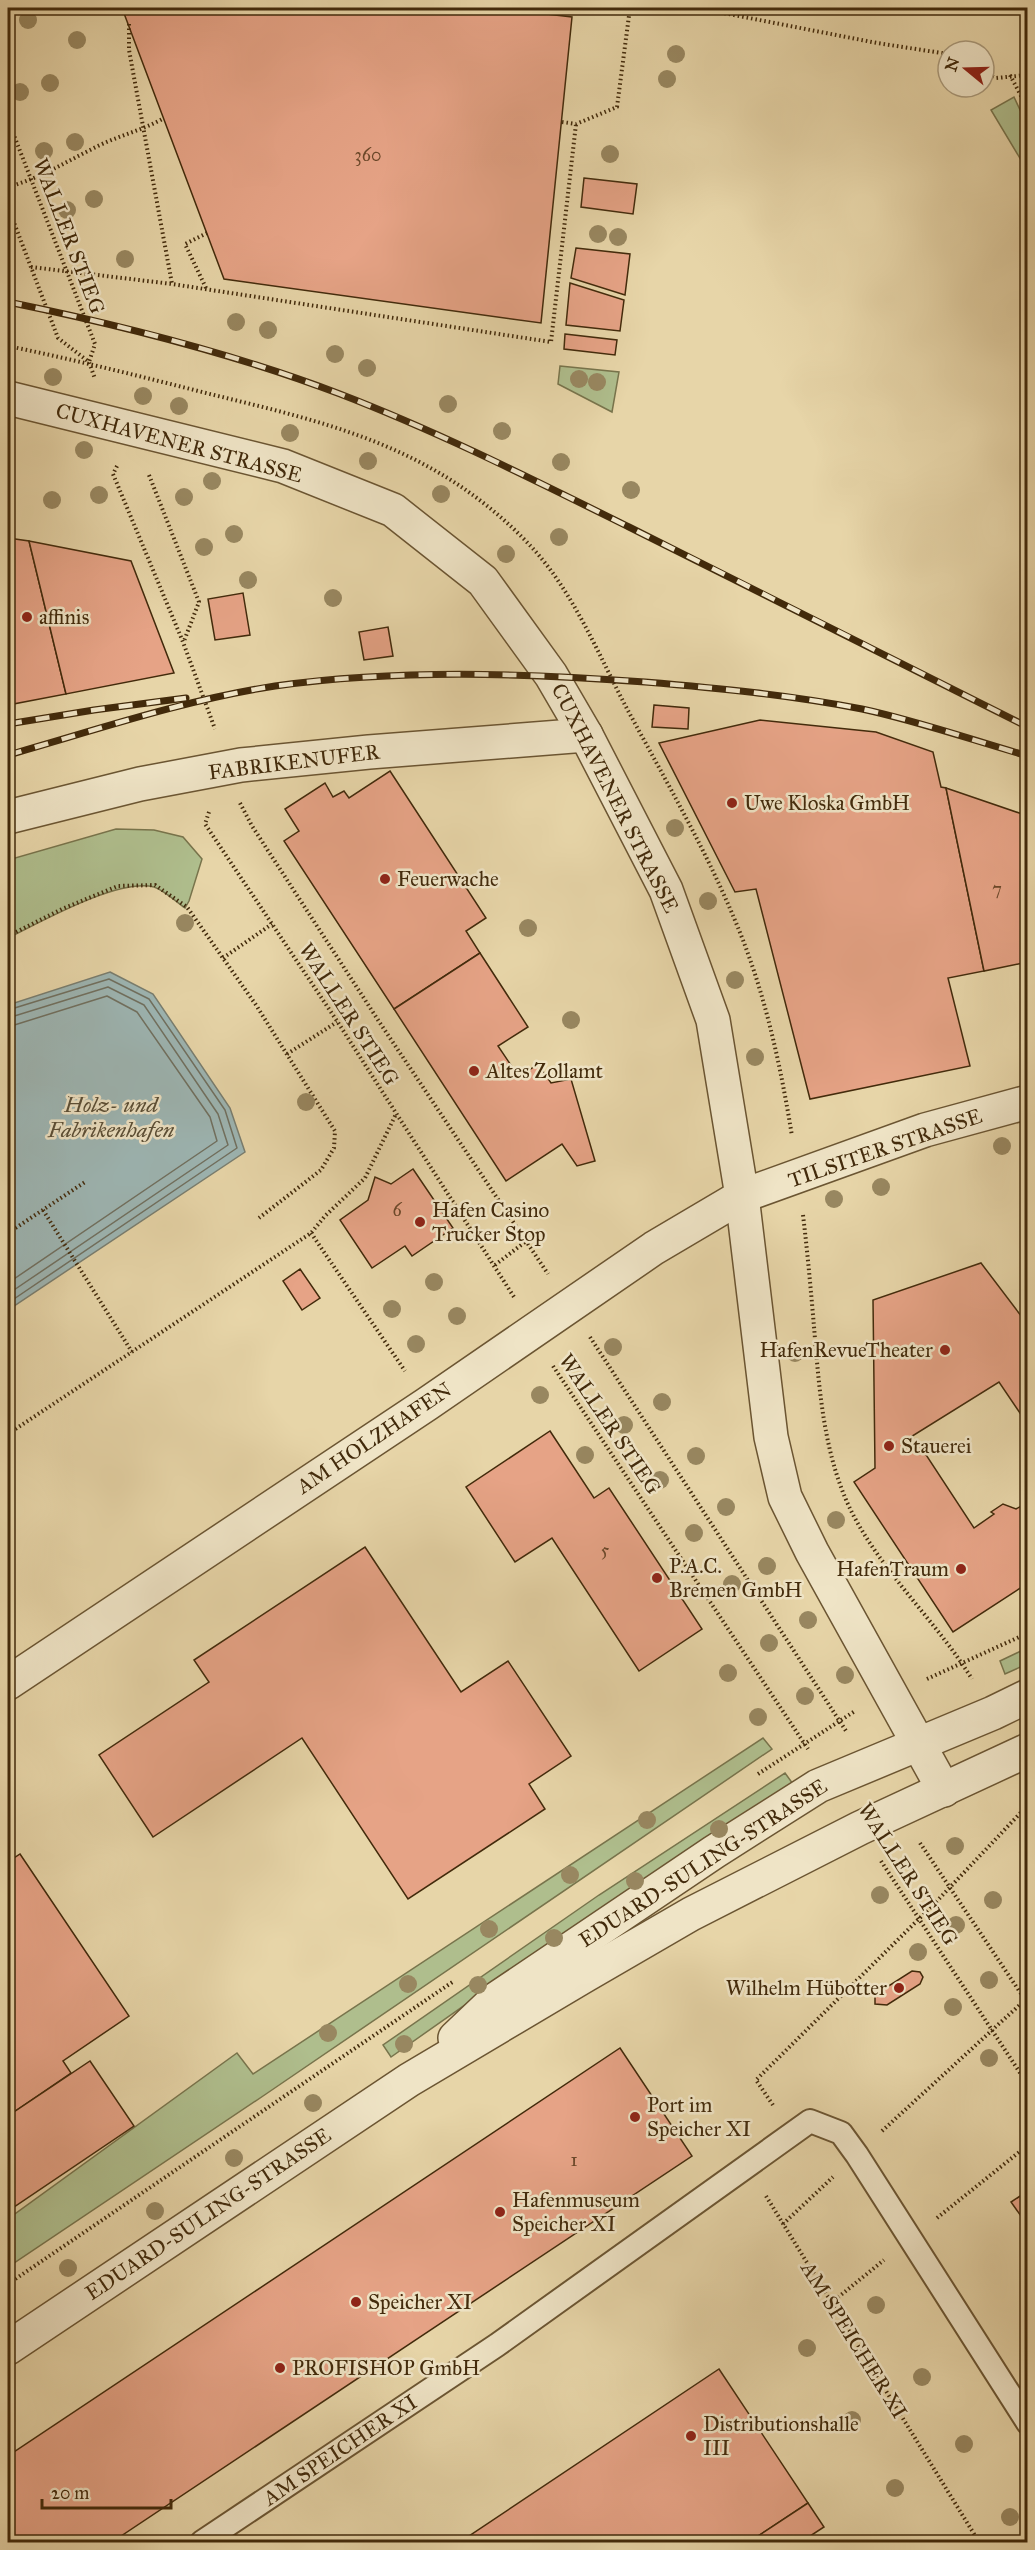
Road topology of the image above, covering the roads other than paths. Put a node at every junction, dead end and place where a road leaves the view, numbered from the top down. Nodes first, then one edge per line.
1 (8, 398) edge
2 (586, 735) junction
3 (8, 817) edge
4 (1028, 1101) edge
5 (742, 1196) junction
6 (8, 1683) edge
7 (1028, 1696) edge
8 (918, 1745) junction
9 (1028, 1750) edge
10 (944, 1790) junction
11 (409, 2080) junction
12 (8, 2348) edge
13 (1028, 2423) edge
14 (202, 2542) edge

1 - 2 street, CUXHAVENER STRASSE
2 - 3 street, FABRIKENUFER
2 - 5 street, CUXHAVENER STRASSE
4 - 5 street, TILSITER STRASSE
5 - 6 street, AM HOLZHAFEN
5 - 8 street, CUXHAVENER STRASSE
7 - 8 street, EDUARD-SULING-STRASSE
8 - 10 street, CUXHAVENER STRASSE
8 - 11 street, EDUARD-SULING-STRASSE
9 - 10 street, EDUARD-SULING-STRASSE
10 - 11 street, EDUARD-SULING-STRASSE
11 - 12 street, EDUARD-SULING-STRASSE
13 - 14 lane, AM SPEICHER XI

